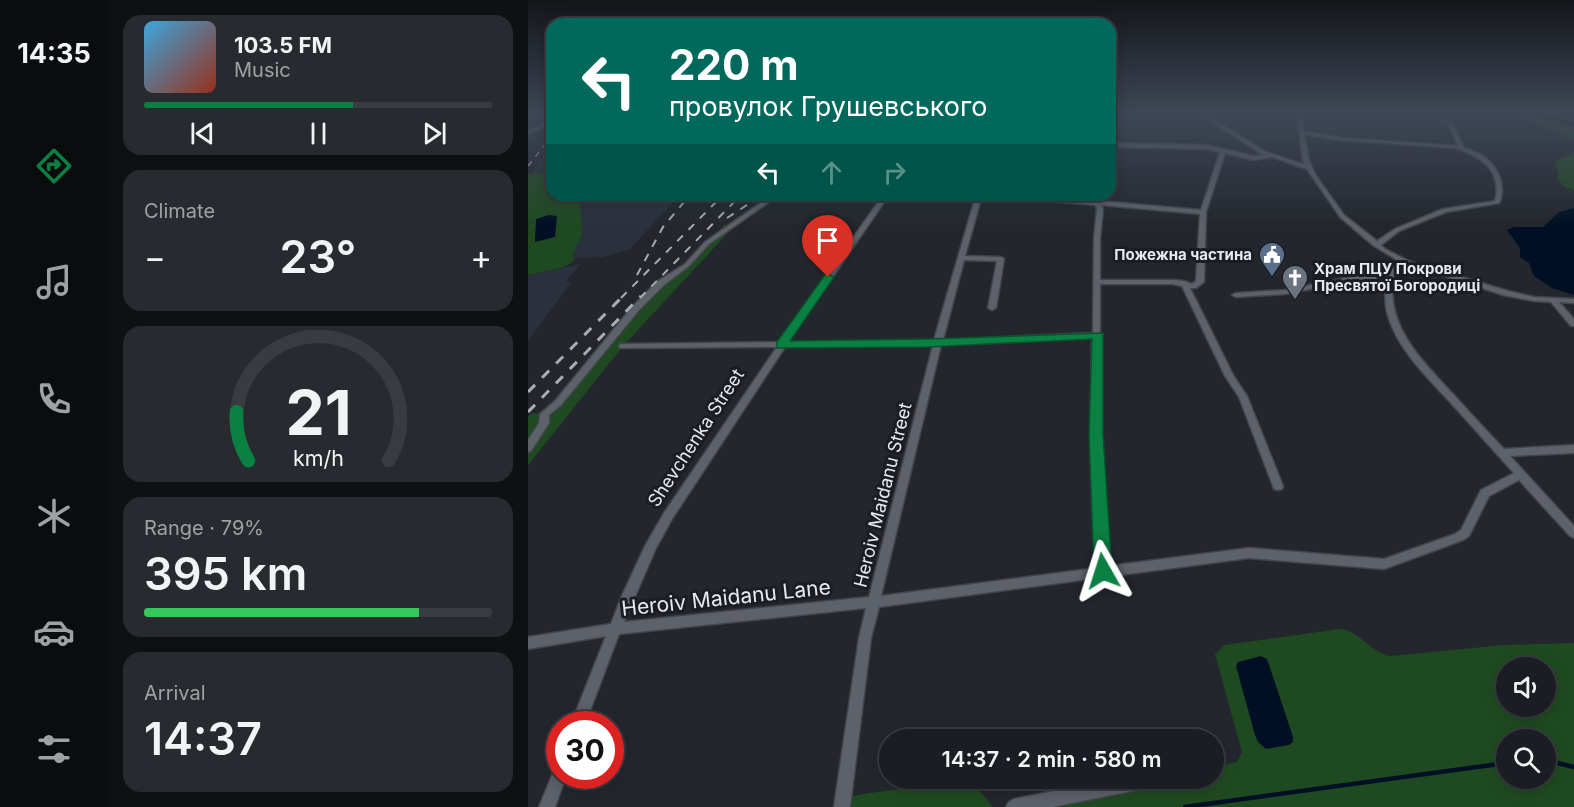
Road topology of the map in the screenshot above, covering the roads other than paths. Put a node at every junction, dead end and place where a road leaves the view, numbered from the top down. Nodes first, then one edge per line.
1 (1222, 152) edge
2 (1229, 152) edge
3 (1263, 152) edge
4 (1306, 152) edge
5 (1470, 152) edge
6 (1270, 156) junction
7 (1309, 168) junction
8 (767, 201) edge
9 (882, 201) edge
10 (977, 201) edge
11 (1095, 201) edge
12 (1111, 201) edge
13 (1203, 212) junction
14 (1376, 245) junction
15 (961, 258) junction
16 (1401, 260) junction
17 (1391, 277) junction
18 (1098, 282) junction
19 (1188, 285) junction
20 (1236, 295) dead end
21 (1554, 301) junction
22 (1574, 301) edge
23 (992, 308) dead end
24 (1574, 324) edge
25 (1098, 335) junction
26 (938, 342) junction
27 (782, 345) junction
28 (623, 346) dead end
29 (528, 448) edge
30 (1574, 449) edge
31 (1502, 453) junction
32 (1521, 474) junction
33 (1278, 486) dead end
34 (1574, 533) edge
35 (1103, 571) junction
36 (874, 602) junction
37 (615, 630) junction
38 (528, 643) edge
39 (583, 711) edge
40 (554, 789) edge
41 (1106, 789) edge
42 (547, 807) edge
43 (842, 807) edge
44 (1014, 807) edge

1 - 13 street
2 - 6 street
3 - 6 street
4 - 7 street
5 - 14 street
6 - 7 street
7 - 14 street
8 - 29 street
9 - 27 street, Shevchenka Street
10 - 15 street, Heroiv Maidanu Street
11 - 18 street
12 - 13 street
13 - 19 street
14 - 16 street
15 - 23 street
15 - 26 street, Heroiv Maidanu Street
16 - 17 street
16 - 21 street
17 - 20 street
17 - 31 street
18 - 19 street
18 - 25 street
19 - 33 street
21 - 22 street
21 - 24 street
25 - 26 street
25 - 35 street
26 - 27 street
26 - 36 street, Heroiv Maidanu Street
27 - 28 street
27 - 37 street, Shevchenka Street
30 - 31 street
31 - 32 street
32 - 34 street
32 - 35 street, Heroiv Maidanu Lane
35 - 36 street, Heroiv Maidanu Lane
36 - 37 street, Heroiv Maidanu Lane
36 - 43 street, Heroiv Maidanu Street
37 - 38 street, Heroiv Maidanu Lane
37 - 39 street, Shevchenka Street
40 - 42 street
41 - 44 street

